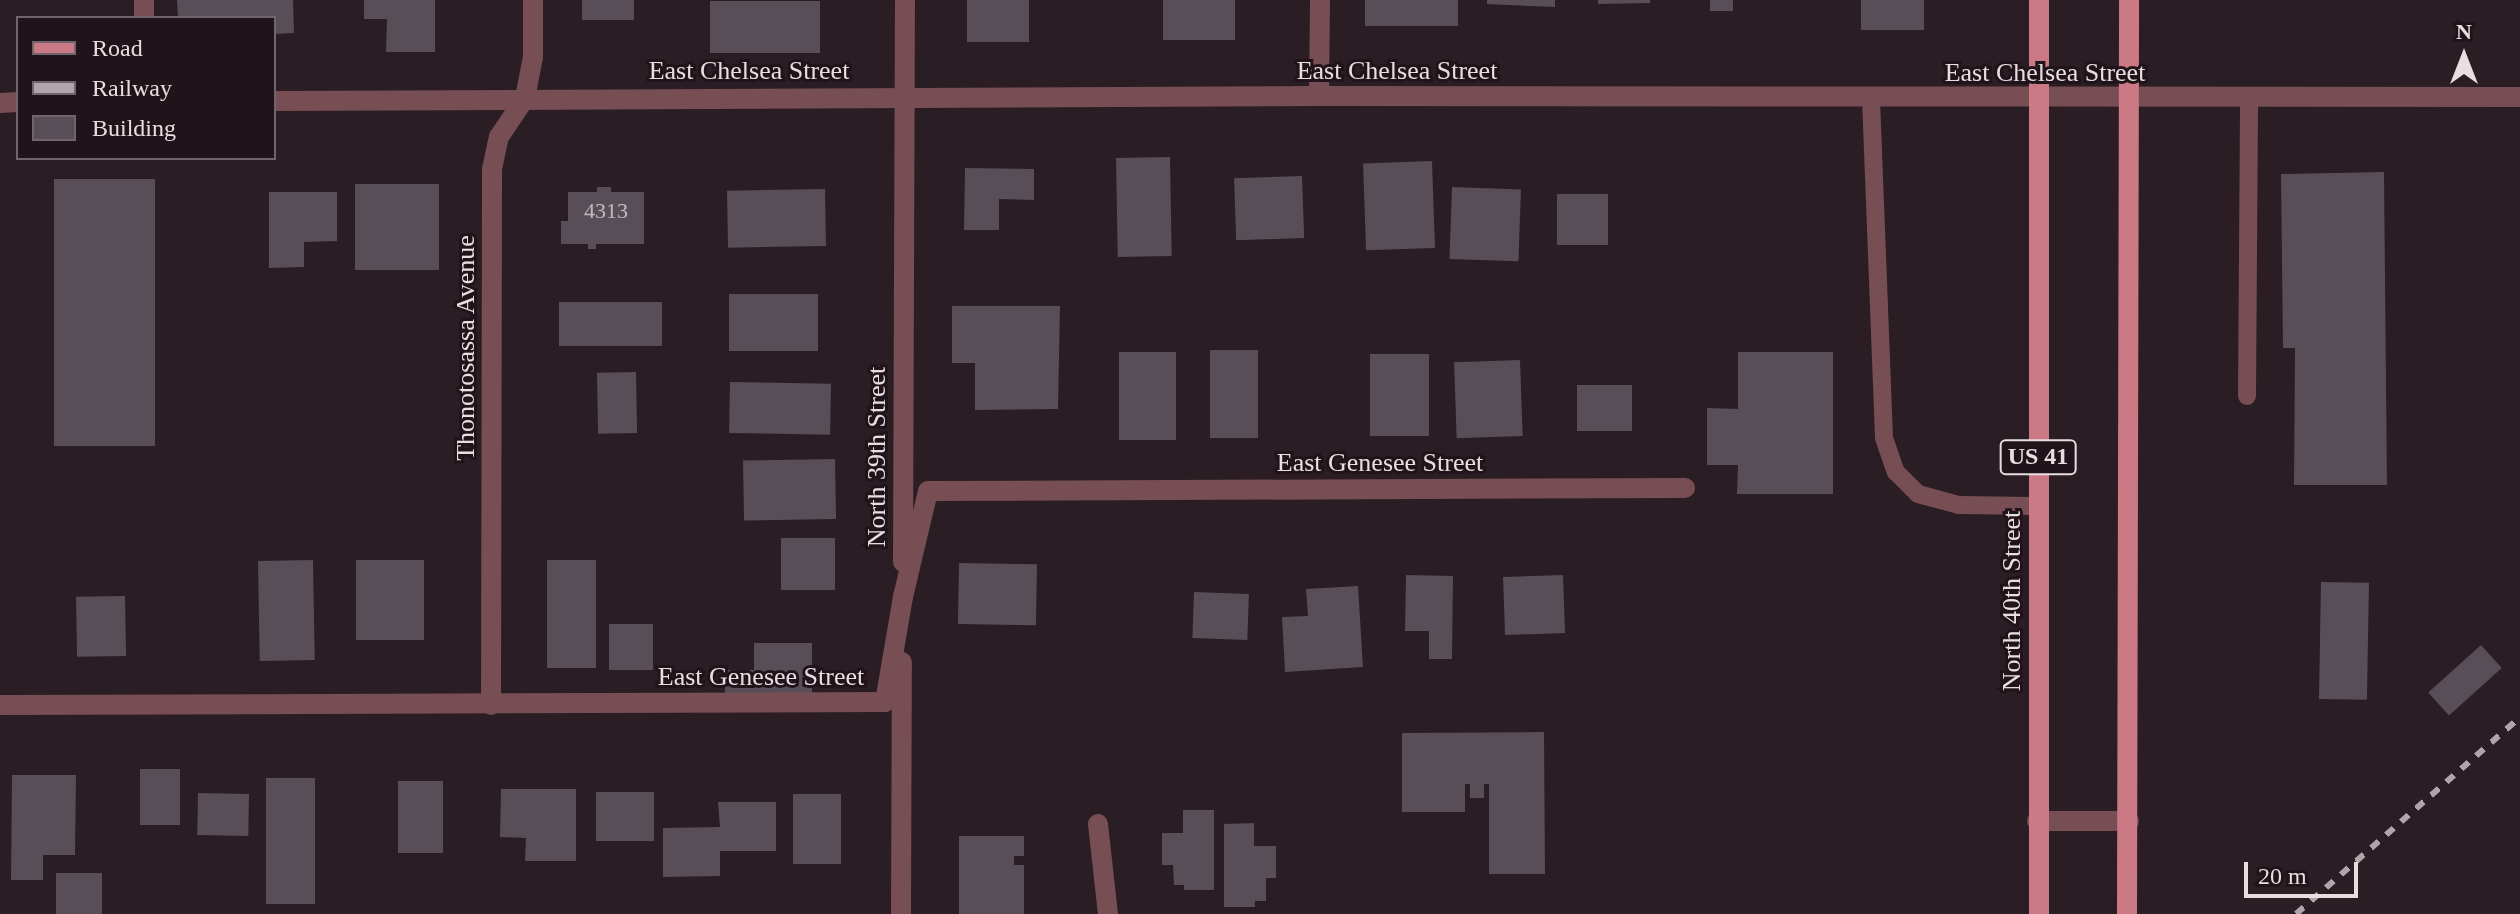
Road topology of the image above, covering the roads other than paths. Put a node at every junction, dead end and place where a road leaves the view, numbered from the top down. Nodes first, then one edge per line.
1 (533, 0) edge
2 (905, 0) edge
3 (1320, 0) edge
4 (2039, 0) edge
5 (2129, 0) edge
6 (1319, 96) junction
7 (904, 97) junction
8 (2520, 97) edge
9 (525, 98) junction
10 (2129, 98) junction
11 (2249, 98) junction
12 (1871, 99) junction
13 (2040, 99) junction
14 (276, 101) edge
15 (2247, 396) dead end
16 (1685, 488) dead end
17 (2038, 506) junction
18 (903, 597) junction
19 (0, 705) edge
20 (491, 705) junction
21 (2037, 821) junction
22 (2129, 821) junction
23 (1098, 824) dead end
24 (901, 914) edge
25 (1108, 914) edge
26 (2039, 914) edge
27 (2127, 914) edge

1 - 9 street, Thonotosassa Avenue
2 - 7 street, North 39th Street
3 - 6 street
4 - 13 main road, North 40th Street / US 41
5 - 10 main road
6 - 7 street, East Chelsea Street
6 - 12 street, East Chelsea Street
7 - 9 street, East Chelsea Street
7 - 18 street, North 39th Street
8 - 11 street, East Chelsea Street
9 - 14 street, East Chelsea Street
9 - 20 street, Thonotosassa Avenue
10 - 11 street, East Chelsea Street
10 - 13 street, East Chelsea Street
10 - 22 main road
11 - 15 lane
12 - 13 street, East Chelsea Street
12 - 17 lane
13 - 17 main road, North 40th Street / US 41
16 - 18 street, East Genesee Street
17 - 21 main road, North 40th Street / US 41
18 - 20 street, East Genesee Street
18 - 24 street, North 39th Street
19 - 20 street, East Genesee Street
21 - 22 street
21 - 26 main road, North 40th Street / US 41
22 - 27 main road
23 - 25 street

